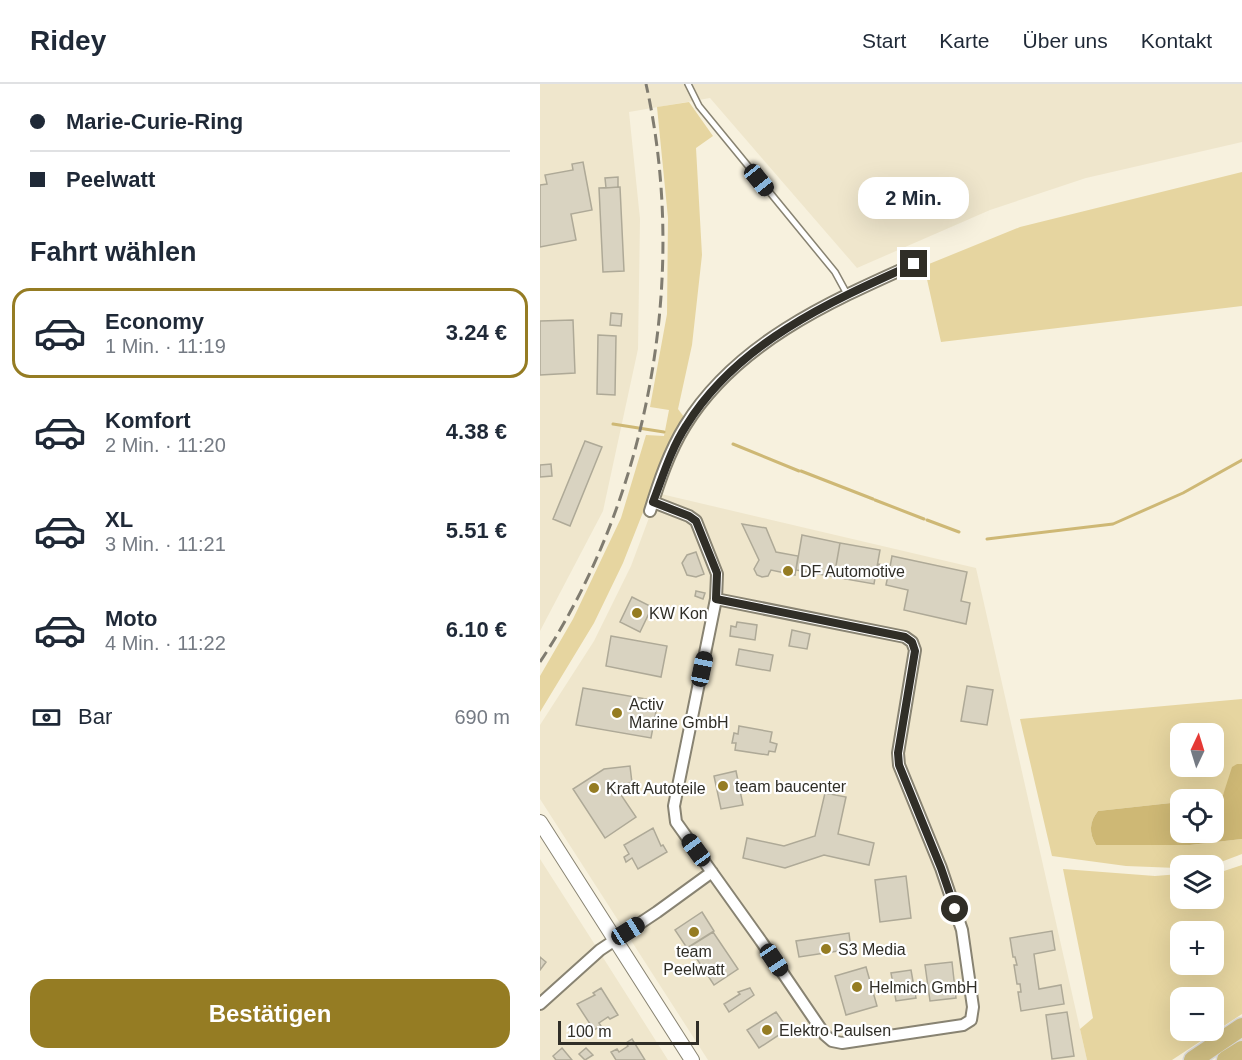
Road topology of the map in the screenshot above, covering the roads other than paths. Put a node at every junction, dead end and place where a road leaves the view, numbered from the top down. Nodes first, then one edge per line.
1 (688, 84) edge
2 (914, 264) dead end
3 (847, 294) junction
4 (716, 599) junction
5 (540, 822) edge
6 (712, 872) junction
7 (614, 940) junction
8 (540, 1004) edge
9 (1242, 1027) edge
10 (1242, 1050) edge
11 (692, 1060) edge
12 (1193, 1060) edge
13 (1226, 1060) edge

1 - 3 lane
2 - 3 street
3 - 4 street
4 - 6 street
4 - 6 street
5 - 7 street
6 - 7 street
7 - 8 street
7 - 11 street
9 - 12 main road
10 - 13 main road

